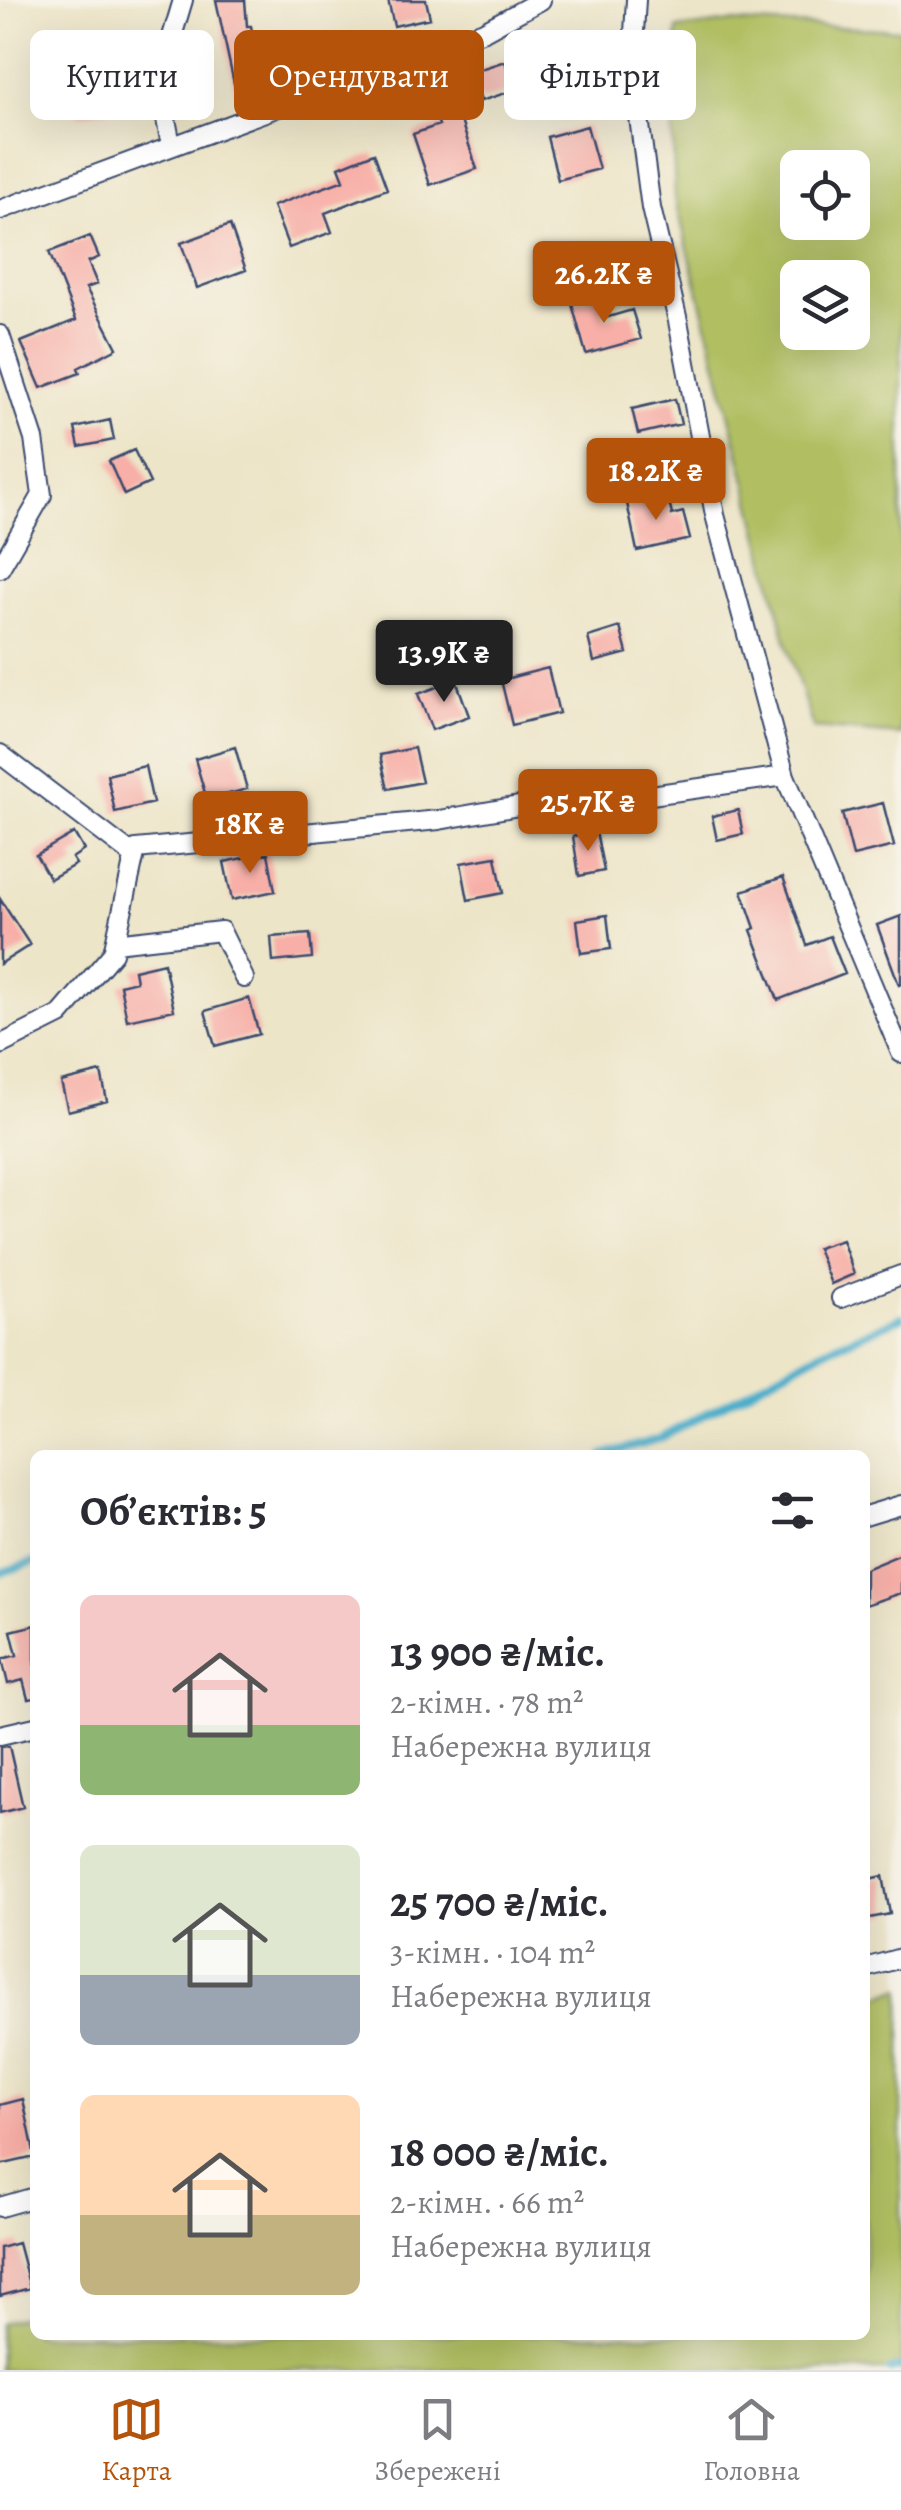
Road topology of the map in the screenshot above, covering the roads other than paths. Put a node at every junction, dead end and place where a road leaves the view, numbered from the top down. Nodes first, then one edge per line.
1 (183, 0) edge
2 (541, 0) edge
3 (636, 4) edge
4 (171, 145) junction
5 (0, 210) edge
6 (0, 335) edge
7 (0, 568) edge
8 (0, 754) edge
9 (784, 776) junction
10 (134, 856) junction
11 (115, 943) junction
12 (244, 978) dead end
13 (0, 1045) edge
14 (901, 1053) edge
15 (901, 1275) edge
16 (841, 1298) dead end
17 (901, 1505) edge
18 (870, 1514) edge
19 (30, 1727) edge
20 (0, 1734) edge
21 (901, 1958) edge
22 (870, 1967) edge
23 (30, 2198) edge
24 (0, 2207) edge

1 - 4 street
2 - 4 street
3 - 9 street
4 - 5 street
6 - 7 street
8 - 10 street
9 - 10 street
9 - 14 street
10 - 11 street
11 - 12 street
11 - 13 street
15 - 16 street
17 - 18 street
19 - 20 street
21 - 22 street
23 - 24 street

